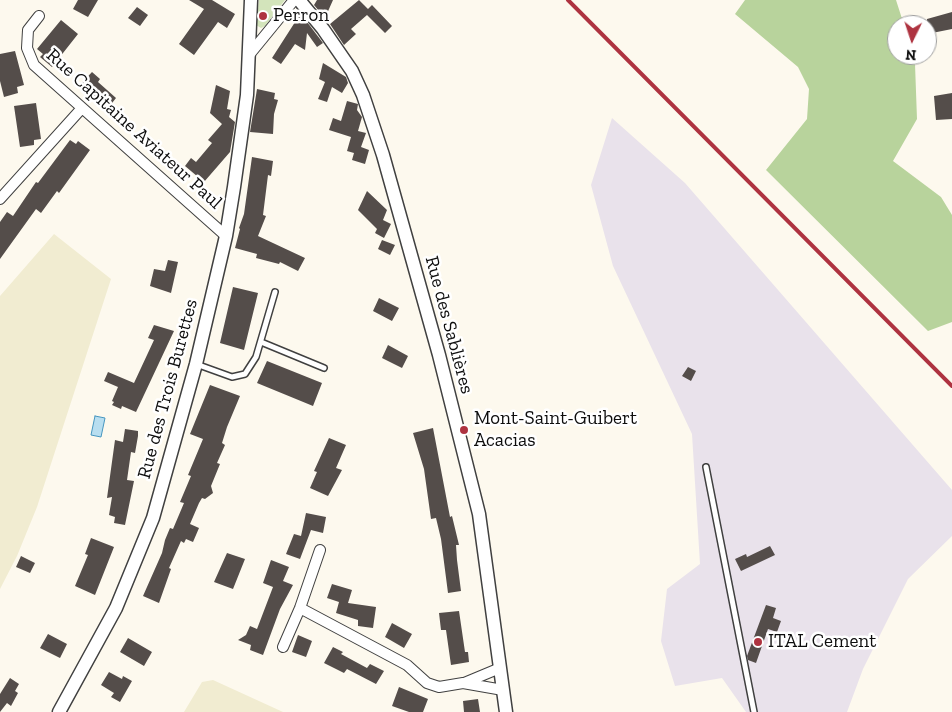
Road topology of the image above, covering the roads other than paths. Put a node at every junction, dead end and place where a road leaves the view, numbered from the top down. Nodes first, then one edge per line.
1 (251, 0) edge
2 (294, 0) edge
3 (299, 0) edge
4 (39, 16) dead end
5 (249, 55) junction
6 (82, 108) junction
7 (11, 187) junction
8 (0, 189) edge
9 (0, 199) edge
10 (226, 236) junction
11 (274, 292) dead end
12 (260, 342) junction
13 (196, 364) junction
14 (324, 368) dead end
15 (706, 467) dead end
16 (320, 550) dead end
17 (300, 608) junction
18 (283, 647) dead end
19 (500, 668) junction
20 (464, 683) junction
21 (503, 690) junction
22 (59, 712) edge
23 (506, 712) edge
24 (754, 712) edge

1 - 5 street, Rue des Trois Burettes
2 - 5 street
3 - 19 street, Rue des Sablières
4 - 6 street, Rue Capitaine Aviateur Paul
5 - 10 street, Rue des Trois Burettes
6 - 7 street
6 - 10 street, Rue Capitaine Aviateur Paul
7 - 8 street
7 - 9 street
10 - 13 street, Rue des Trois Burettes
11 - 12 lane
12 - 13 lane
12 - 14 lane
13 - 22 street, Rue des Trois Burettes
15 - 24 lane
16 - 17 street
17 - 18 street
17 - 20 street
19 - 20 street
19 - 21 street, Rue des Sablières
20 - 21 street
21 - 23 street, Rue des Sablières

